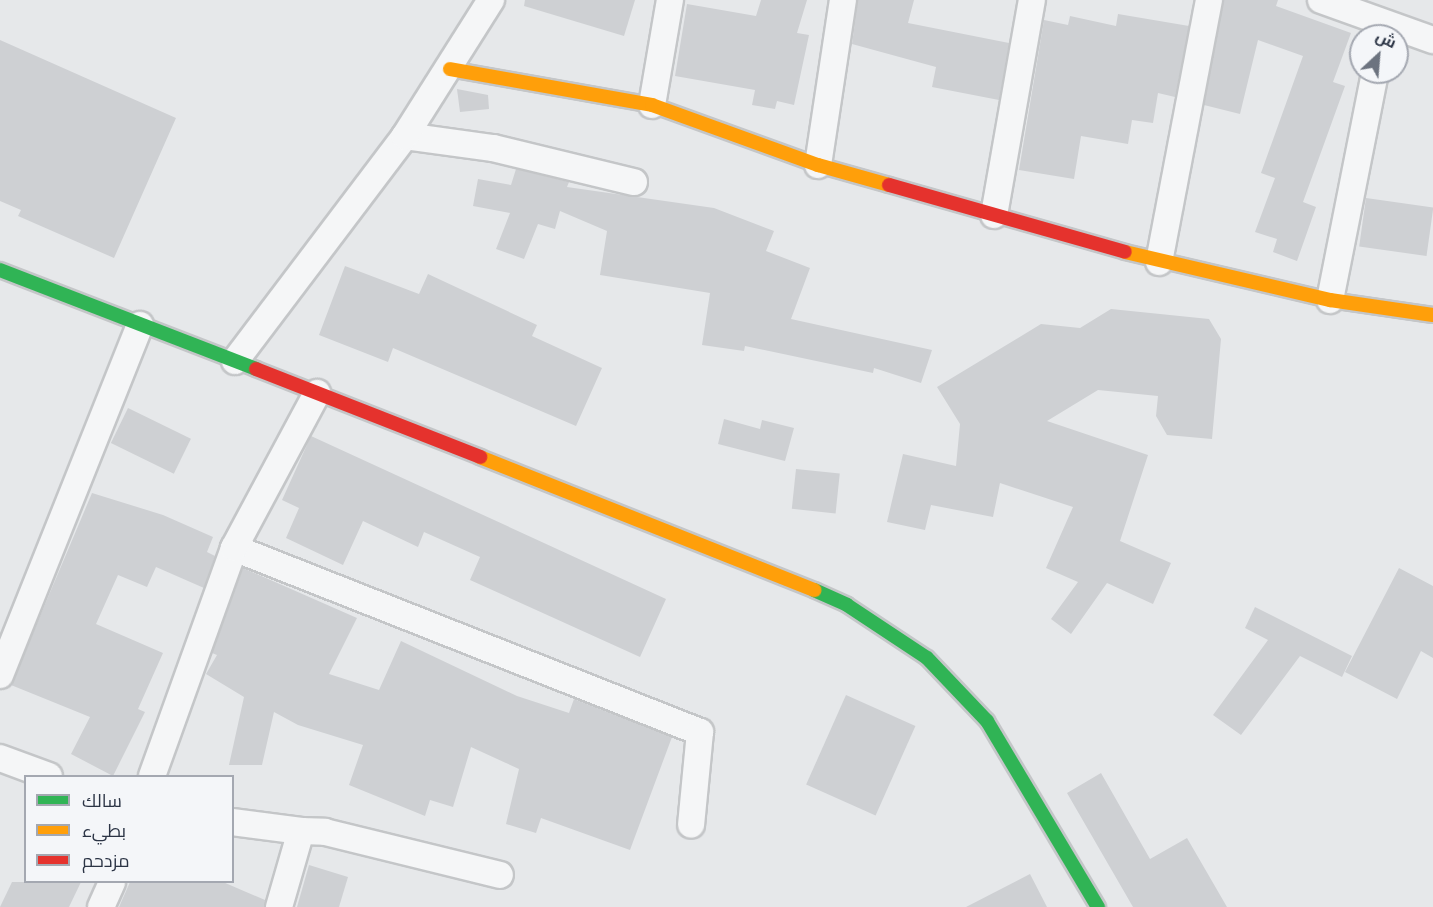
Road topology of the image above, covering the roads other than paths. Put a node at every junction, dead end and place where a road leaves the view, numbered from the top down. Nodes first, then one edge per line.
1 (491, 0) edge
2 (670, 0) edge
3 (843, 0) edge
4 (1032, 0) edge
5 (1209, 0) edge
6 (1321, 0) edge
7 (1373, 24) edge
8 (1409, 35) edge
9 (1433, 40) edge
10 (450, 69) junction
11 (1373, 84) edge
12 (652, 105) junction
13 (405, 136) junction
14 (818, 165) junction
15 (634, 182) dead end
16 (994, 215) junction
17 (1159, 262) junction
18 (0, 270) edge
19 (1330, 300) junction
20 (1433, 315) edge
21 (140, 325) junction
22 (235, 361) junction
23 (317, 393) junction
24 (234, 548) junction
25 (0, 675) edge
26 (0, 758) edge
27 (45, 775) edge
28 (154, 775) edge
29 (234, 822) edge
30 (691, 825) dead end
31 (301, 831) junction
32 (500, 875) dead end
33 (112, 883) edge
34 (101, 907) edge
35 (279, 907) edge
36 (1098, 907) edge

1 - 10 street
2 - 12 street
3 - 14 street
4 - 16 street
5 - 17 street
6 - 7 street
8 - 9 street
10 - 12 main road
10 - 13 street
11 - 19 street
12 - 14 main road
13 - 15 street
13 - 22 street
14 - 16 main road
16 - 17 main road
17 - 19 main road
18 - 21 main road
19 - 20 main road
21 - 22 main road
21 - 25 street
22 - 23 main road
23 - 24 street
23 - 36 main road
24 - 28 street
24 - 30 street
26 - 27 street
29 - 31 street
31 - 32 street
31 - 35 street
33 - 34 street

